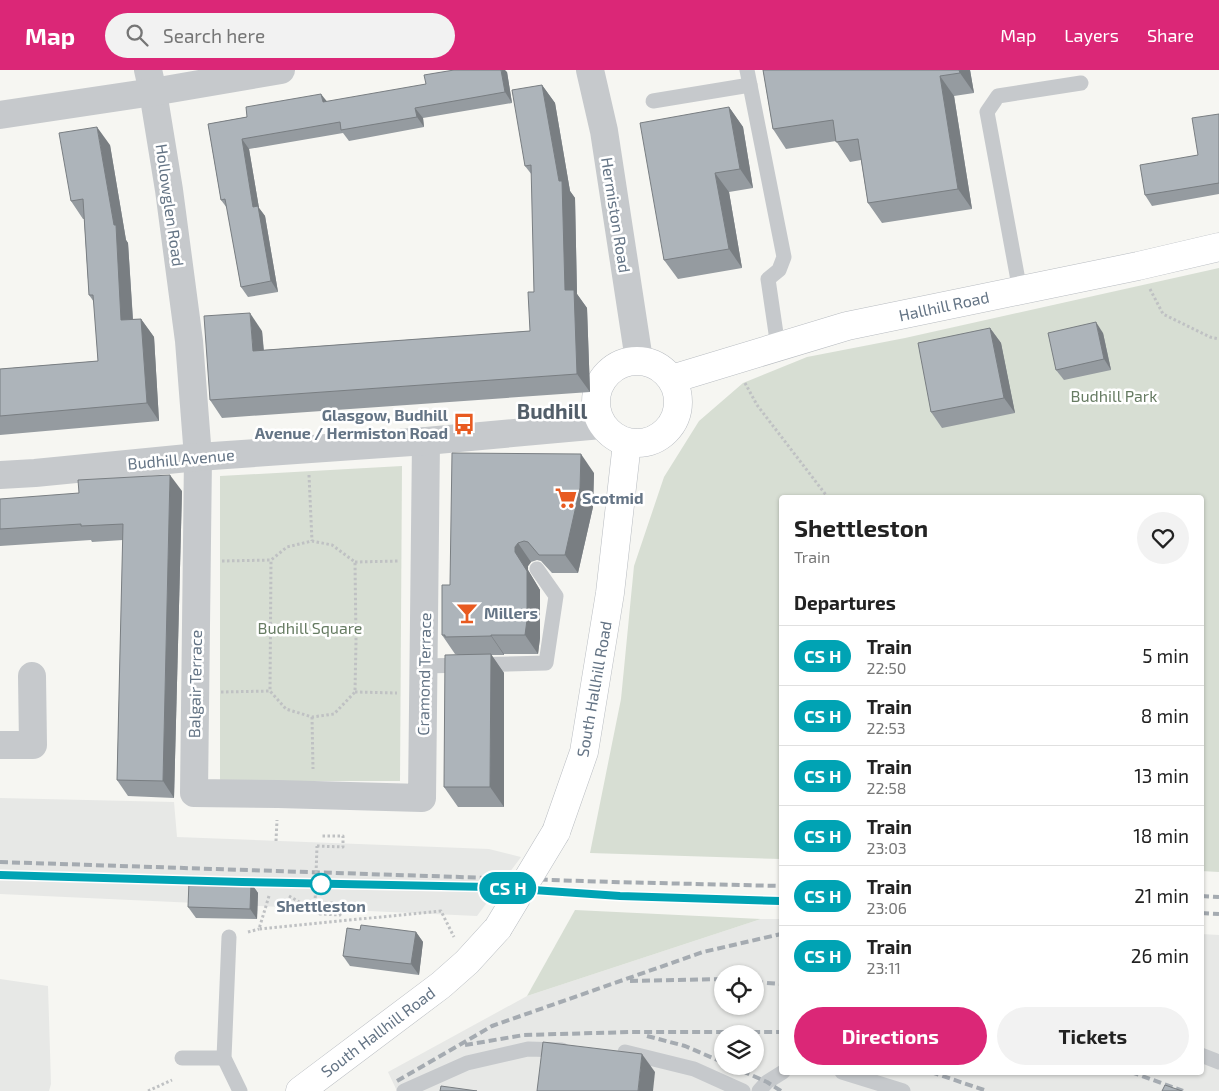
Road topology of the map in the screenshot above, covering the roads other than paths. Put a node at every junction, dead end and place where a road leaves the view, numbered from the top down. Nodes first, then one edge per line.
1 (281, 70) edge
2 (590, 70) edge
3 (747, 70) edge
4 (151, 81) edge
5 (1081, 83) dead end
6 (750, 85) junction
7 (653, 101) dead end
8 (0, 115) edge
9 (1219, 247) edge
10 (1020, 290) junction
11 (778, 347) junction
12 (638, 360) junction
13 (672, 379) junction
14 (601, 425) junction
15 (426, 440) junction
16 (627, 443) junction
17 (198, 457) junction
18 (0, 475) edge
19 (537, 569) edge
20 (424, 666) junction
21 (32, 676) dead end
22 (0, 745) edge
23 (313, 795) joint
24 (229, 937) dead end
25 (577, 1051) edge
26 (616, 1052) edge
27 (1204, 1056) edge
28 (182, 1058) dead end
29 (224, 1058) junction
30 (1219, 1062) edge
31 (779, 1074) edge
32 (852, 1075) edge
33 (240, 1091) edge
34 (300, 1091) edge
35 (404, 1091) edge
36 (743, 1091) edge
37 (759, 1091) edge
38 (903, 1091) edge

1 - 4 street
2 - 12 street, Hermiston Road
3 - 6 lane
4 - 8 street
4 - 17 street, Hollowglen Road
5 - 10 lane
6 - 7 lane
6 - 11 lane
9 - 10 street, Hallhill Road
10 - 11 street, Hallhill Road
11 - 13 street, Hallhill Road
12 - 13 street
12 - 14 street
13 - 16 street
14 - 15 street, Budhill Avenue
14 - 16 street
15 - 17 street, Budhill Avenue
15 - 20 street, Cramond Terrace
16 - 34 street, South Hallhill Road, bridge
17 - 18 street, Budhill Avenue
17 - 23 street, Balgair Terrace
19 - 20 lane
20 - 23 street, Cramond Terrace
21 - 22 street
24 - 29 lane
25 - 35 lane
26 - 36 lane
27 - 30 lane
28 - 29 lane
29 - 33 lane
31 - 37 lane
32 - 38 lane

